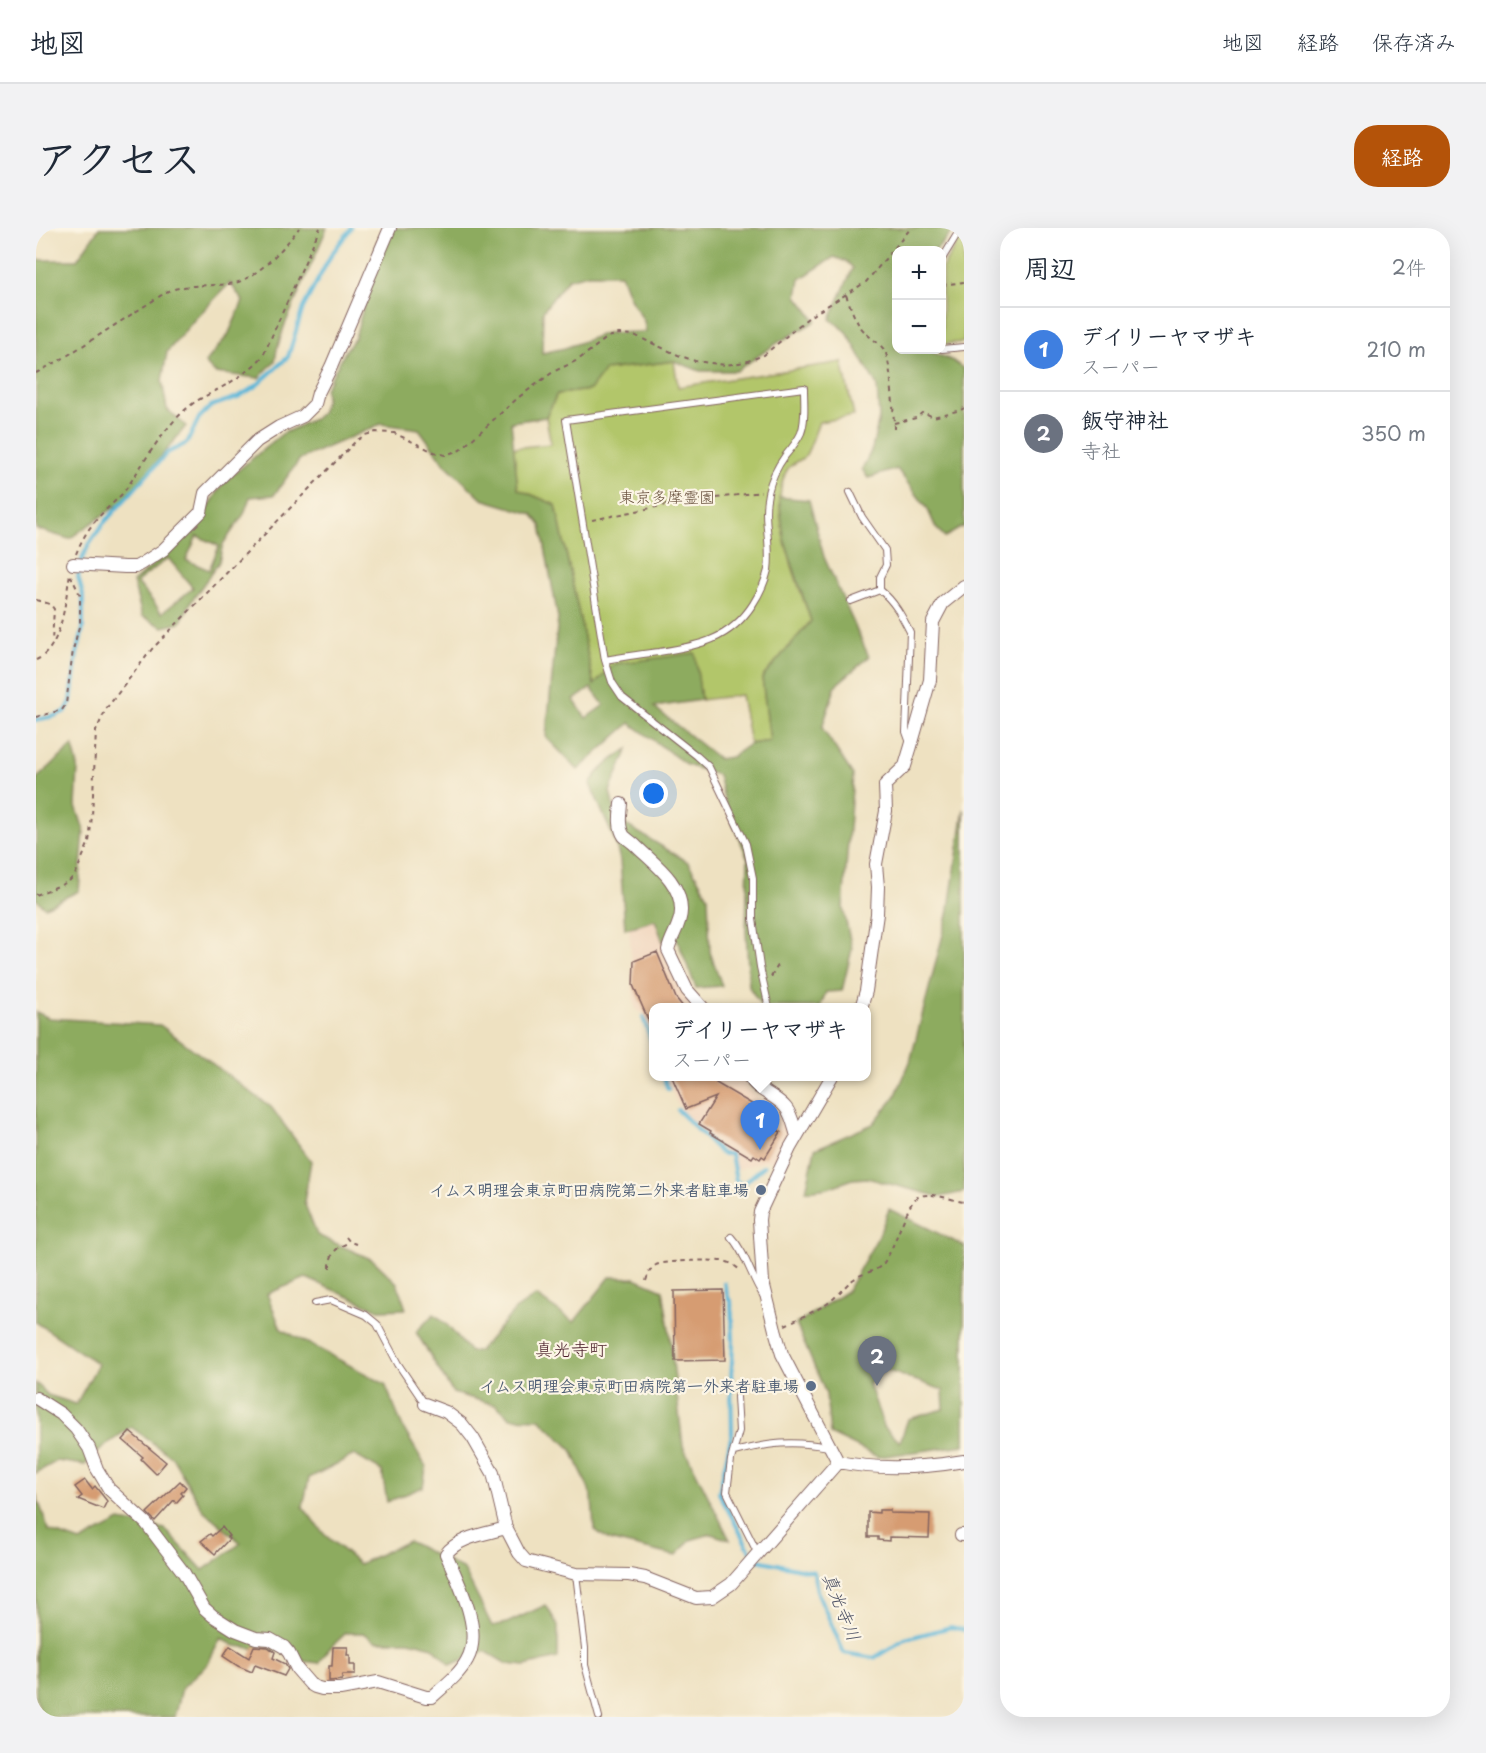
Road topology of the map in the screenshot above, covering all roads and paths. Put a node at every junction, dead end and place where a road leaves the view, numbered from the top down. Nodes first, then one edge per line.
1 (299, 228) edge
2 (320, 228) edge
3 (390, 228) edge
4 (911, 228) edge
5 (964, 232) edge
6 (946, 252) edge
7 (964, 282) edge
8 (946, 284) edge
9 (846, 295) junction
10 (964, 347) edge
11 (946, 349) edge
12 (36, 373) edge
13 (964, 408) edge
14 (894, 423) junction
15 (894, 429) dead end
16 (768, 491) junction
17 (850, 492) dead end
18 (583, 522) junction
19 (73, 563) joint
20 (964, 586) edge
21 (880, 590) junction
22 (36, 600) edge
23 (851, 601) dead end
24 (52, 644) junction
25 (36, 660) edge
26 (604, 660) junction
27 (36, 717) edge
28 (912, 746) junction
29 (621, 804) dead end
30 (36, 896) edge
31 (780, 962) dead end
32 (765, 988) junction
33 (699, 1003) edge
34 (768, 1003) edge
35 (862, 1003) edge
36 (751, 1081) edge
37 (765, 1081) edge
38 (830, 1081) edge
39 (762, 1089) junction
40 (797, 1136) junction
41 (964, 1202) edge
42 (346, 1237) dead end
43 (731, 1237) dead end
44 (350, 1242) junction
45 (356, 1244) dead end
46 (330, 1268) dead end
47 (739, 1269) dead end
48 (646, 1281) dead end
49 (315, 1302) dead end
50 (768, 1303) junction
51 (775, 1330) junction
52 (737, 1397) dead end
53 (36, 1398) edge
54 (425, 1404) joint
55 (830, 1448) junction
56 (735, 1452) junction
57 (964, 1461) edge
58 (837, 1462) junction
59 (506, 1528) junction
60 (757, 1552) junction
61 (576, 1574) junction
62 (599, 1717) edge

1 - 12 path
2 - 19 path
3 - 19 street
4 - 9 path
5 - 6 lane
7 - 8 path
9 - 14 path
9 - 30 path
10 - 11 lane
13 - 14 path
14 - 15 path
16 - 18 path
16 - 18 lane
16 - 26 lane
17 - 21 lane
18 - 26 lane
20 - 28 street
21 - 23 lane
21 - 28 lane
22 - 24 path
24 - 25 path
24 - 27 path
26 - 32 lane
28 - 35 street
29 - 33 street
31 - 32 path
32 - 34 lane
36 - 39 street
37 - 39 lane
38 - 40 street
39 - 40 street
40 - 50 street
41 - 51 path
42 - 44 path
43 - 50 lane
44 - 45 path
44 - 46 path
47 - 48 path
49 - 54 lane
50 - 51 street
51 - 55 street
52 - 56 lane
53 - 59 street
54 - 59 street
55 - 56 lane
55 - 58 street
56 - 60 lane
57 - 58 street
58 - 60 street
59 - 61 street
60 - 61 street
61 - 62 lane

